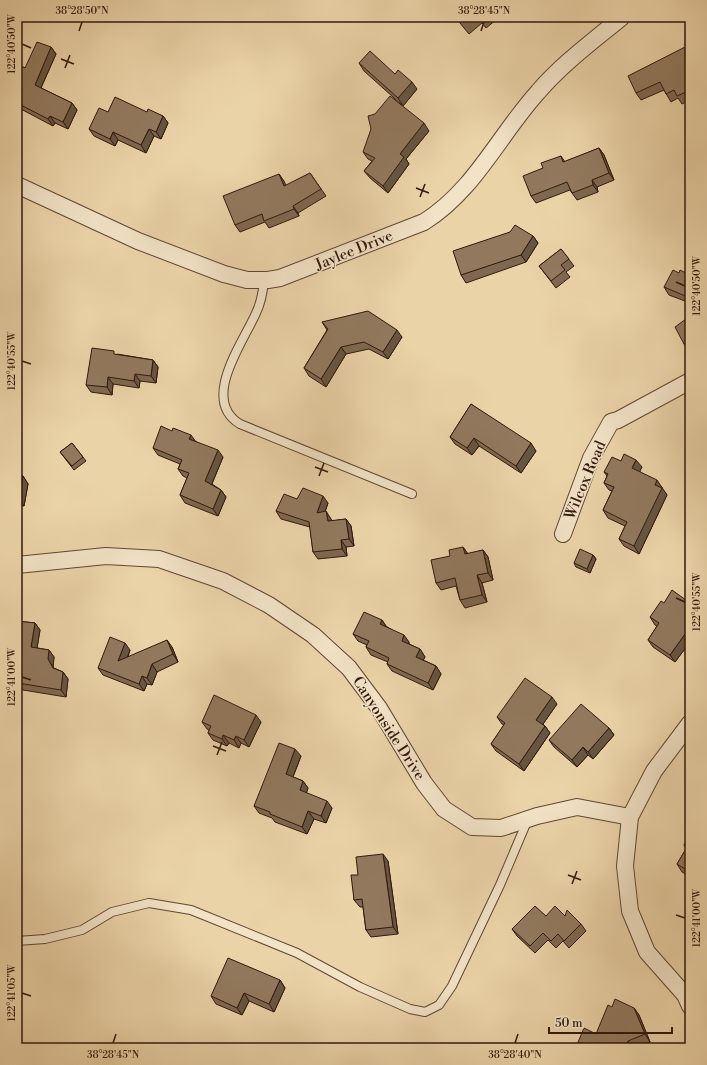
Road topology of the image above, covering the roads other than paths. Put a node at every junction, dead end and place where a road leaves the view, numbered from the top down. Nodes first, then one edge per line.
1 (622, 17) edge
2 (17, 185) edge
3 (264, 280) junction
4 (690, 381) edge
5 (412, 494) dead end
6 (563, 534) dead end
7 (17, 564) edge
8 (690, 723) edge
9 (630, 816) junction
10 (528, 819) junction
11 (17, 941) edge
12 (690, 1006) edge

1 - 3 street, Jaylee Drive
2 - 3 street, Jaylee Drive
3 - 5 lane
4 - 6 street, Wilcox Road
7 - 10 street, Canyonside Drive
8 - 9 street
9 - 10 street, Canyonside Drive
9 - 12 street
10 - 11 lane

